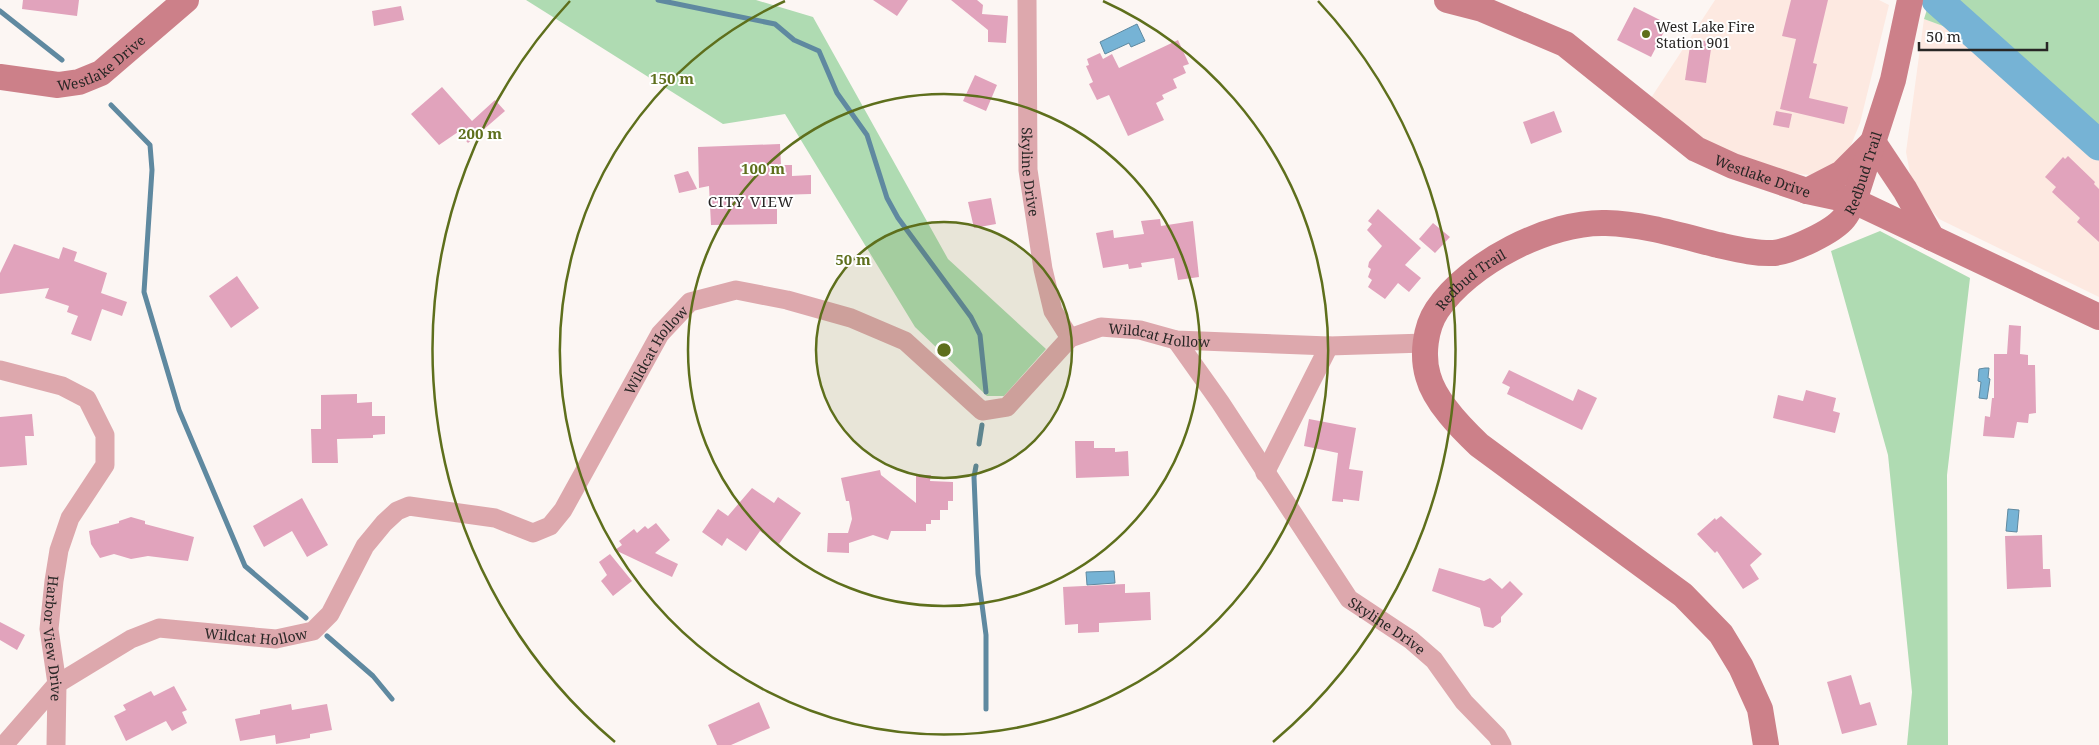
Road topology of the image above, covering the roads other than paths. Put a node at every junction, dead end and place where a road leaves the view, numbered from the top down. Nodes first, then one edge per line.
1 (186, 0) edge
2 (1027, 0) edge
3 (1447, 0) edge
4 (1910, 0) edge
5 (0, 77) edge
6 (1873, 142) junction
7 (1807, 191) junction
8 (1854, 201) junction
9 (1932, 238) junction
10 (2099, 317) edge
11 (1070, 338) junction
12 (1176, 340) junction
13 (1425, 343) junction
14 (1329, 346) junction
15 (0, 370) edge
16 (1265, 473) junction
17 (57, 684) junction
18 (4, 745) edge
19 (56, 745) edge
20 (1502, 745) edge
21 (1766, 745) edge

1 - 5 street, Westlake Drive
2 - 11 street, Skyline Drive
3 - 7 street, Westlake Drive
4 - 6 street, Redbud Trail
6 - 7 street
6 - 8 street, Redbud Trail
6 - 9 street
7 - 8 street, Westlake Drive
8 - 9 street, Westlake Drive
8 - 13 street, Redbud Trail
9 - 10 street, Westlake Drive
11 - 12 street, Wildcat Hollow
11 - 17 street, Wildcat Hollow
12 - 14 street, Wildcat Hollow
12 - 16 street, Skyline Drive
13 - 14 street, Wildcat Hollow
13 - 21 street, Redbud Trail
14 - 16 street
15 - 17 street, Harbor View Drive
16 - 20 street, Skyline Drive
17 - 18 street, Wildcat Hollow
17 - 19 street, Harbor View Drive

